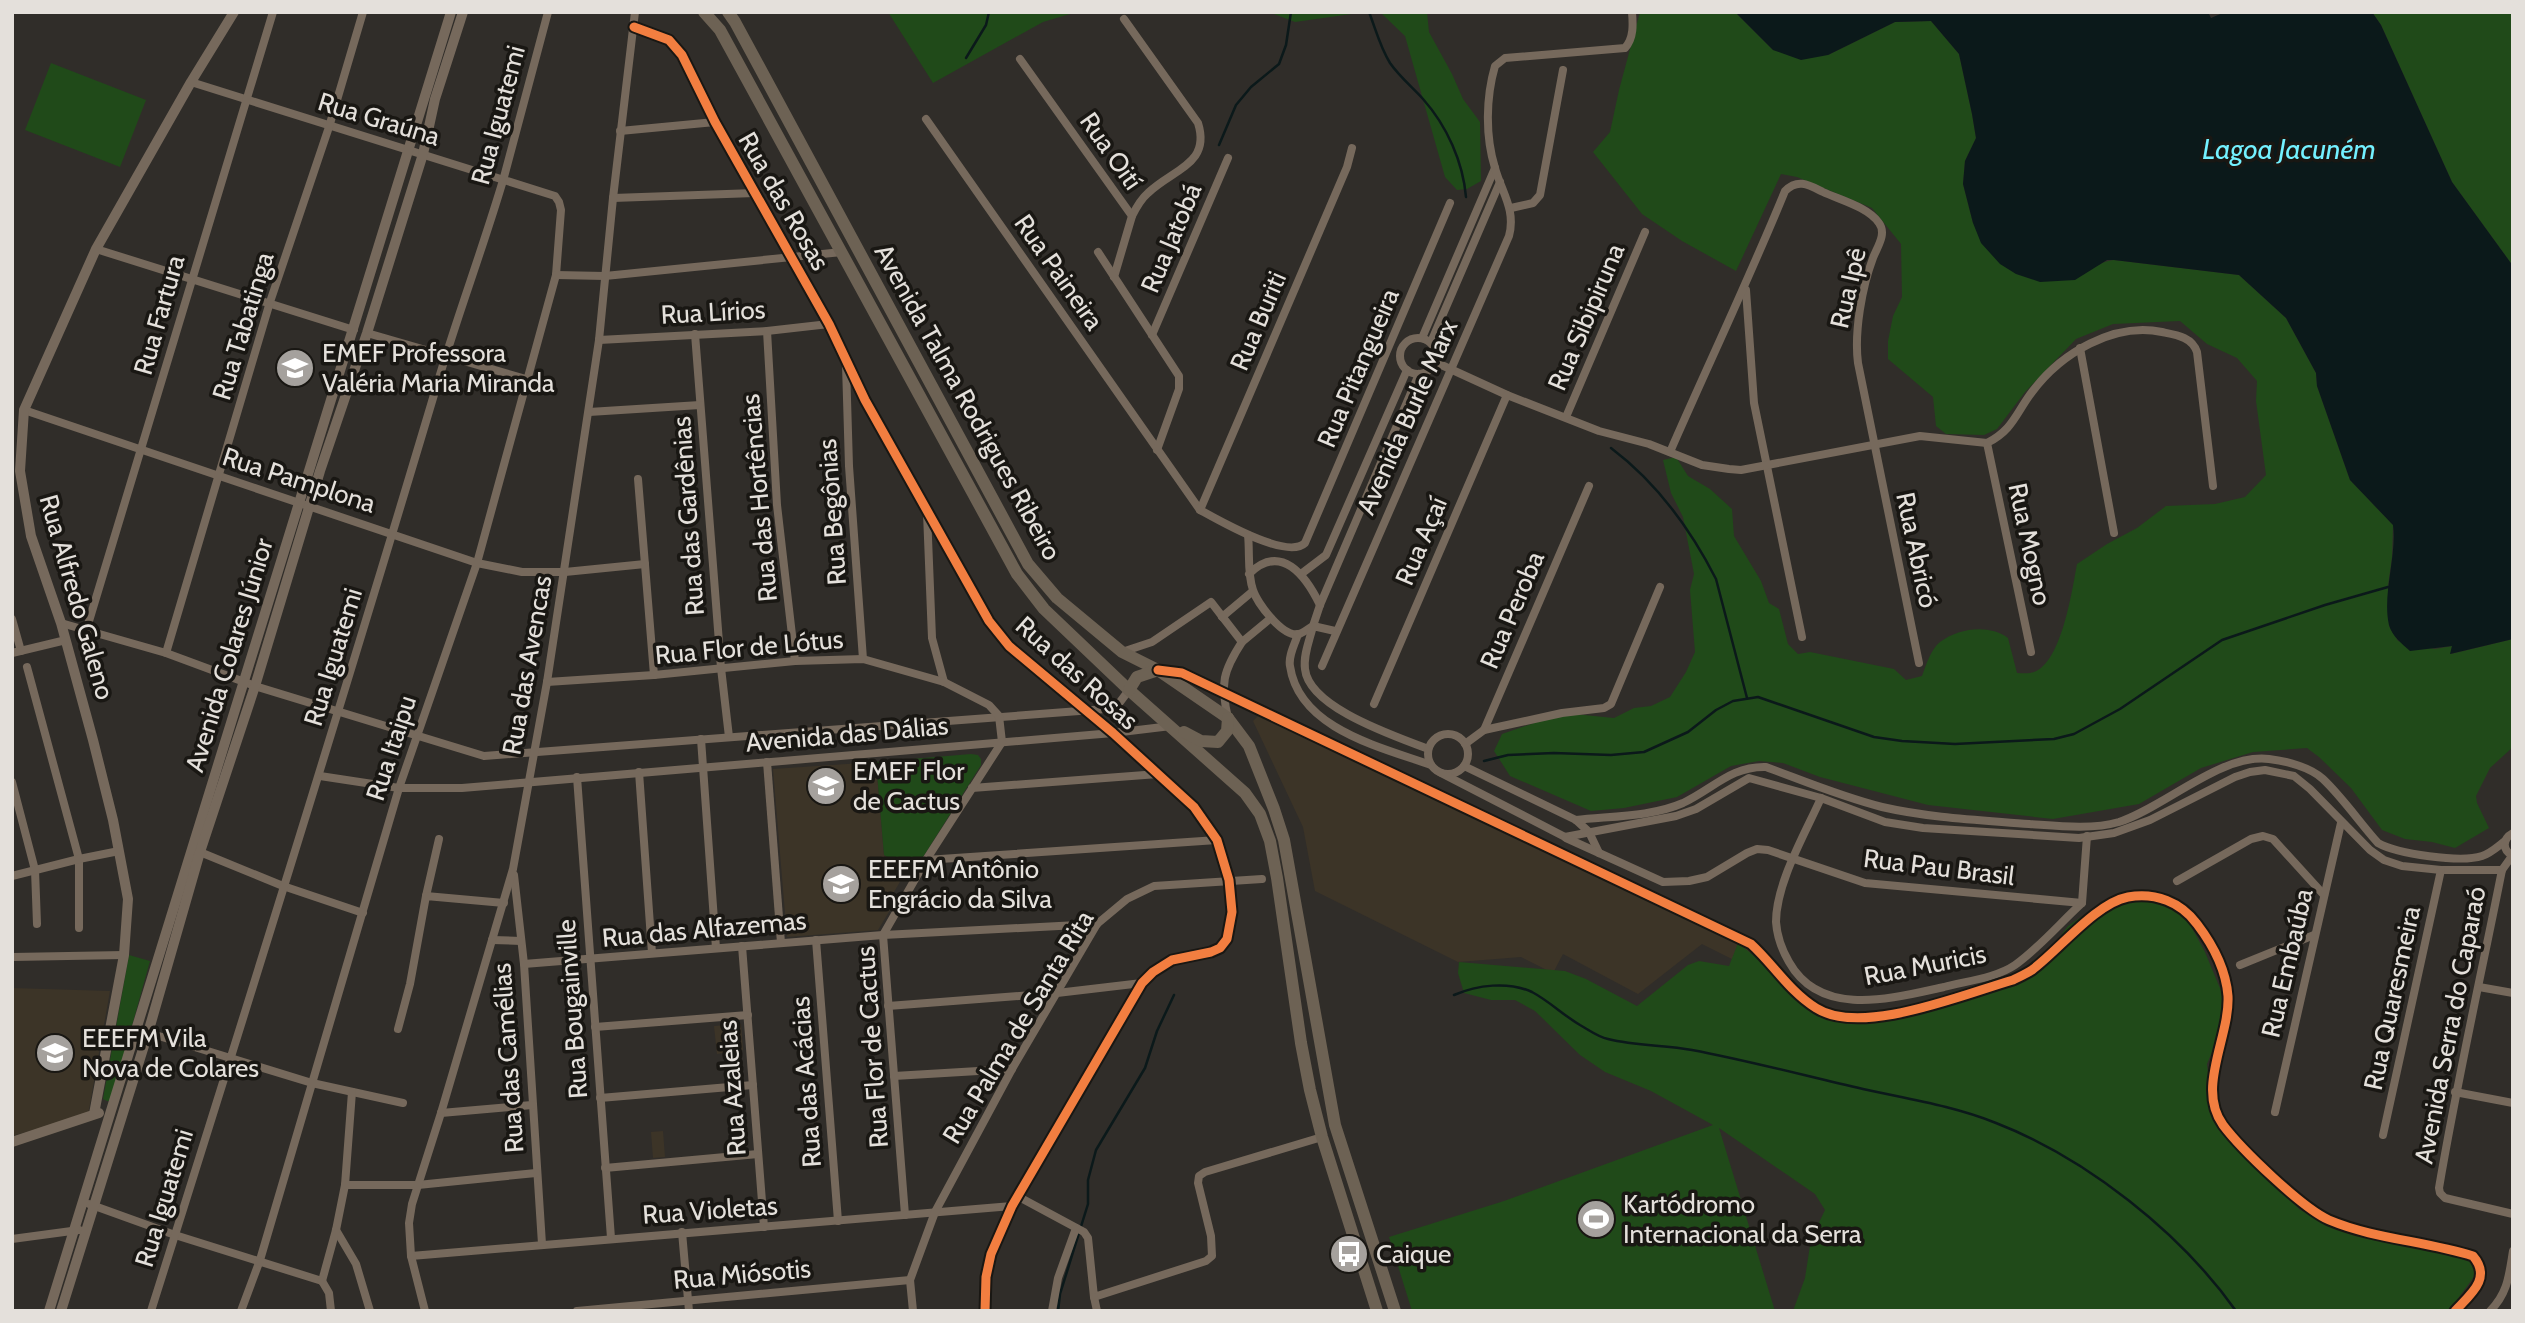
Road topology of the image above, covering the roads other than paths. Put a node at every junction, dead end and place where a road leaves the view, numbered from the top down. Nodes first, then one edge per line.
1 (234, 12) edge
2 (273, 12) edge
3 (363, 12) edge
4 (451, 12) edge
5 (463, 12) edge
6 (548, 12) edge
7 (635, 12) edge
8 (704, 12) edge
9 (728, 12) edge
10 (1632, 12) edge
11 (1125, 19) dead end
12 (634, 27) junction
13 (1020, 59) dead end
14 (1563, 70) dead end
15 (191, 82) junction
16 (247, 100) junction
17 (926, 119) dead end
18 (715, 122) junction
19 (329, 127) junction
20 (620, 131) junction
21 (1352, 148) dead end
22 (409, 150) junction
23 (423, 154) junction
24 (1228, 158) dead end
25 (1495, 168) junction
26 (503, 179) junction
27 (1500, 182) junction
28 (755, 192) junction
29 (555, 196) joint
30 (612, 198) junction
31 (1450, 203) dead end
32 (1511, 208) junction
33 (1132, 216) junction
34 (1645, 232) dead end
35 (96, 249) junction
36 (842, 252) junction
37 (1098, 252) dead end
38 (793, 257) junction
39 (556, 275) junction
40 (605, 276) junction
41 (1114, 277) junction
42 (191, 278) junction
43 (1746, 287) junction
44 (270, 302) junction
45 (829, 324) junction
46 (354, 330) junction
47 (767, 331) junction
48 (367, 334) junction
49 (695, 334) junction
50 (1152, 335) junction
51 (599, 340) junction
52 (1426, 340) junction
53 (1391, 342) junction
54 (1403, 347) junction
55 (2080, 348) junction
56 (445, 356) junction
57 (846, 362) junction
58 (1436, 362) junction
59 (1407, 370) junction
60 (1451, 371) junction
61 (1419, 374) junction
62 (526, 379) junction
63 (1507, 395) junction
64 (701, 405) junction
65 (24, 410) junction
66 (589, 412) junction
67 (1566, 418) junction
68 (1987, 443) junction
69 (1875, 445) junction
70 (1157, 450) junction
71 (142, 451) junction
72 (1670, 452) junction
73 (1766, 465) junction
74 (220, 476) junction
75 (638, 479) dead end
76 (1589, 486) dead end
77 (2213, 486) dead end
78 (305, 504) junction
79 (927, 510) junction
80 (1200, 510) junction
81 (393, 532) junction
82 (2114, 533) dead end
83 (1248, 535) junction
84 (1250, 555) junction
85 (1266, 561) junction
86 (477, 563) junction
87 (645, 564) junction
88 (565, 572) junction
89 (1249, 574) junction
90 (1301, 574) junction
91 (1660, 587) dead end
92 (1253, 591) junction
93 (1320, 605) junction
94 (1222, 617) junction
95 (1271, 618) junction
96 (12, 619) edge
97 (61, 623) junction
98 (1313, 626) junction
99 (86, 631) junction
100 (1335, 632) junction
101 (1298, 635) junction
102 (1802, 637) dead end
103 (66, 640) junction
104 (1242, 642) junction
105 (17, 652) edge
106 (1122, 652) junction
107 (2031, 652) dead end
108 (166, 653) junction
109 (863, 659) junction
110 (794, 662) junction
111 (1919, 663) dead end
112 (1322, 666) dead end
113 (27, 667) dead end
114 (721, 668) junction
115 (1158, 670) junction
116 (654, 675) junction
117 (547, 682) junction
118 (944, 682) junction
119 (250, 684) junction
120 (1129, 690) junction
121 (1223, 694) junction
122 (1374, 704) dead end
123 (1085, 710) junction
124 (337, 712) junction
125 (999, 716) junction
126 (1228, 718) junction
127 (1171, 726) junction
128 (1484, 730) junction
129 (1113, 733) junction
130 (416, 736) junction
131 (729, 737) junction
132 (701, 739) junction
133 (1002, 742) junction
134 (1465, 744) junction
135 (1429, 749) junction
136 (534, 751) junction
137 (766, 762) junction
138 (1431, 765) junction
139 (1464, 766) junction
140 (702, 767) junction
141 (639, 772) junction
142 (1441, 773) junction
143 (1158, 774) junction
144 (320, 776) junction
145 (577, 778) junction
146 (12, 782) edge
147 (527, 783) junction
148 (399, 788) junction
149 (972, 788) junction
150 (1821, 798) junction
151 (1576, 820) junction
152 (2341, 822) junction
153 (1589, 832) junction
154 (2513, 833) edge
155 (2087, 836) junction
156 (1565, 837) junction
157 (439, 839) dead end
158 (1217, 840) junction
159 (2505, 841) junction
160 (118, 851) junction
161 (196, 851) junction
162 (1599, 853) junction
163 (2513, 856) edge
164 (79, 859) junction
165 (1793, 859) junction
166 (926, 860) junction
167 (513, 869) junction
168 (36, 870) junction
169 (2441, 870) junction
170 (2502, 870) junction
171 (12, 876) edge
172 (1262, 878) dead end
173 (1229, 880) junction
174 (2177, 881) dead end
175 (283, 886) junction
176 (2324, 895) junction
177 (426, 896) junction
178 (504, 903) junction
179 (2082, 903) junction
180 (363, 913) junction
181 (37, 924) dead end
182 (1097, 924) junction
183 (79, 928) dead end
184 (883, 935) junction
185 (2314, 935) junction
186 (492, 940) junction
187 (816, 940) junction
188 (521, 941) junction
189 (781, 943) junction
190 (742, 946) junction
191 (716, 948) junction
192 (652, 953) junction
193 (124, 955) junction
194 (12, 957) edge
195 (589, 959) junction
196 (524, 964) junction
197 (2239, 965) dead end
198 (1142, 983) junction
199 (2479, 987) junction
200 (1057, 993) junction
201 (2513, 993) edge
202 (888, 1006) junction
203 (748, 1016) junction
204 (594, 1027) junction
205 (136, 1029) junction
206 (398, 1030) dead end
207 (148, 1033) junction
208 (229, 1058) junction
209 (1013, 1069) junction
210 (894, 1076) junction
211 (312, 1083) junction
212 (753, 1085) junction
213 (352, 1092) junction
214 (2455, 1092) junction
215 (600, 1098) junction
216 (403, 1103) dead end
217 (2513, 1104) edge
218 (531, 1105) junction
219 (123, 1108) junction
220 (111, 1110) junction
221 (2275, 1112) dead end
222 (441, 1113) junction
223 (94, 1114) junction
224 (2384, 1135) dead end
225 (1322, 1137) junction
226 (12, 1142) edge
227 (758, 1154) junction
228 (605, 1168) junction
229 (536, 1173) junction
230 (345, 1185) junction
231 (418, 1185) junction
232 (1019, 1197) junction
233 (88, 1204) junction
234 (1012, 1206) junction
235 (935, 1212) junction
236 (2513, 1214) edge
237 (905, 1215) junction
238 (838, 1221) junction
239 (764, 1227) junction
240 (80, 1230) junction
241 (336, 1230) junction
242 (1079, 1230) junction
243 (682, 1232) junction
244 (175, 1235) junction
245 (611, 1238) junction
246 (12, 1239) edge
247 (542, 1244) junction
248 (2513, 1251) edge
249 (411, 1256) junction
250 (260, 1260) junction
251 (910, 1280) junction
252 (322, 1281) junction
253 (1094, 1297) junction
254 (688, 1300) junction
255 (49, 1311) edge
256 (61, 1311) edge
257 (151, 1311) edge
258 (242, 1311) edge
259 (331, 1311) edge
260 (370, 1311) edge
261 (425, 1311) edge
262 (577, 1311) edge
263 (688, 1311) edge
264 (913, 1311) edge
265 (985, 1311) edge
266 (1052, 1311) edge
267 (1097, 1311) edge
268 (1377, 1311) edge
269 (1395, 1311) edge
270 (2455, 1311) edge
271 (2490, 1311) edge

1 - 15 street, Rua Alfredo Galeno
2 - 16 street, Rua Fartura
3 - 19 street, Rua Tabatinga
4 - 22 street, Avenida Colares Júnior
5 - 23 street, Avenida Colares Júnior
6 - 26 street, Rua Iguatemi
7 - 12 street, Rua das Avencas
8 - 36 main road, Avenida Talma Rodrigues Ribeiro
9 - 106 main road, Avenida Talma Rodrigues Ribeiro
10 - 25 street, Avenida Burle Marx
11 - 33 street
12 - 18 street, Rua das Rosas
12 - 20 street, Rua das Avencas
13 - 33 street, Rua Oití
14 - 32 street
15 - 16 street, Rua Graúna
15 - 35 street, Rua Alfredo Galeno
16 - 19 street, Rua Graúna
16 - 42 street, Rua Fartura
17 - 70 street, Rua Paineira
18 - 20 street
18 - 28 street, Rua das Rosas
19 - 22 street, Rua Graúna
19 - 44 street, Rua Tabatinga
20 - 30 street, Rua das Avencas
21 - 80 street, Rua Buriti
22 - 23 street, Rua Graúna
22 - 46 street, Avenida Colares Júnior
23 - 26 street, Rua Graúna
23 - 48 street, Avenida Colares Júnior
24 - 50 street, Rua Jatobá
25 - 27 street, Avenida Burle Marx
25 - 52 street, Avenida Burle Marx
26 - 29 street, Rua Graúna
26 - 56 street, Rua Iguatemi
27 - 32 street, Avenida Burle Marx
27 - 52 street, Avenida Burle Marx
28 - 30 street
28 - 38 street, Rua das Rosas
29 - 39 street, Rua Itaipu
30 - 40 street, Rua das Avencas
31 - 53 street, Rua Pitangueira
32 - 60 street, Avenida Burle Marx
33 - 41 street, Rua Oití
34 - 67 street, Rua Sibipiruna
35 - 42 street
35 - 65 street, Rua Alfredo Galeno
36 - 38 street
36 - 120 main road, Avenida Talma Rodrigues Ribeiro
37 - 41 street
38 - 40 street
38 - 45 street, Rua das Rosas
39 - 40 street
39 - 62 street, Rua Itaipu
40 - 51 street, Rua das Avencas
41 - 50 street
42 - 44 street
42 - 71 street, Rua Fartura
43 - 69 street, Rua Ipê
43 - 72 street
43 - 73 street
44 - 46 street
44 - 74 street, Rua Tabatinga
45 - 47 street, Rua Lírios
45 - 57 street, Rua das Rosas
46 - 78 street, Avenida Colares Júnior
47 - 49 street, Rua Lírios
47 - 110 street, Rua das Hortências
48 - 56 street
48 - 78 street, Avenida Colares Júnior
49 - 51 street, Rua Lírios
49 - 64 street, Rua das Gardênias
50 - 70 street
51 - 66 street, Rua das Avencas
52 - 54 street
52 - 58 street
53 - 54 street
53 - 83 street, Rua Pitangueira
54 - 59 street
55 - 68 street
55 - 77 street
55 - 82 street
56 - 62 street
56 - 81 street, Rua Iguatemi
57 - 79 street, Rua das Rosas
57 - 109 street, Rua Begônias
58 - 60 street
58 - 61 street
59 - 61 street
59 - 90 street, Avenida Burle Marx
60 - 63 street
60 - 100 street, Avenida Burle Marx
61 - 93 street, Avenida Burle Marx
62 - 86 street, Rua Itaipu
63 - 67 street
63 - 122 street, Rua Açaí
64 - 66 street
64 - 114 street, Rua das Gardênias
65 - 71 street, Rua Pamplona
65 - 97 street, Rua Alfredo Galeno
66 - 88 street, Rua das Avencas
67 - 72 street
68 - 69 street
68 - 107 street, Rua Mogno
69 - 73 street
69 - 111 street, Rua Abricó
70 - 80 street, Rua Paineira
71 - 74 street, Rua Pamplona
71 - 99 street, Rua Fartura
72 - 73 street
73 - 102 street
74 - 78 street, Rua Pamplona
74 - 108 street, Rua Tabatinga
75 - 87 street
76 - 128 street, Rua Peroba
78 - 81 street, Rua Pamplona
78 - 119 street, Avenida Colares Júnior
79 - 118 street
79 - 123 street, Rua das Rosas
80 - 83 street
81 - 86 street, Rua Pamplona
81 - 124 street, Rua Iguatemi
83 - 84 street
84 - 85 street
84 - 89 street
85 - 89 street
85 - 90 street
86 - 88 street, Rua Pamplona
86 - 130 street, Rua Itaipu
87 - 88 street, Rua Pamplona
87 - 116 street
88 - 117 street, Rua das Avencas
89 - 92 street
90 - 93 street
91 - 128 street
92 - 94 street
92 - 95 street
93 - 98 street, Avenida Burle Marx
94 - 104 street
94 - 106 street
95 - 101 street
95 - 104 street
96 - 105 street
97 - 99 street, Avenida das Dálias
97 - 103 street, Rua Alfredo Galeno
98 - 100 street
98 - 101 street
98 - 135 street, Avenida Burle Marx
99 - 108 street, Avenida das Dálias
100 - 112 street, Avenida Burle Marx
101 - 138 street
103 - 105 street
103 - 160 street, Rua Alfredo Galeno
104 - 121 street
106 - 115 main road, Avenida Talma Rodrigues Ribeiro
108 - 119 street, Avenida das Dálias
109 - 110 street, Rua Flor de Lótus
109 - 118 street, Rua Flor de Lótus
110 - 114 street, Rua Flor de Lótus
113 - 164 street
114 - 116 street, Rua Flor de Lótus
114 - 131 street, Rua das Gardênias
115 - 120 main road
115 - 121 street
115 - 126 main road, Avenida Talma Rodrigues Ribeiro
116 - 117 street, Rua Flor de Lótus
117 - 136 street, Rua das Avencas
118 - 125 street, Rua Flor de Lótus
119 - 124 street, Avenida das Dálias
119 - 161 street, Avenida Colares Júnior
120 - 123 street, Avenida das Dálias
120 - 127 main road, Avenida Talma Rodrigues Ribeiro
121 - 126 street
121 - 270 street
123 - 125 street, Avenida das Dálias
123 - 129 street, Rua das Rosas
124 - 130 street, Avenida das Dálias
124 - 144 street, Rua Iguatemi
125 - 131 street, Avenida das Dálias
125 - 133 street
126 - 127 main road
126 - 269 main road, Avenida Talma Rodrigues Ribeiro
127 - 129 street, Avenida das Dálias
127 - 225 main road, Avenida Talma Rodrigues Ribeiro
128 - 134 street
129 - 133 street, Avenida das Dálias
129 - 143 street, Rua das Rosas
130 - 136 street, Avenida das Dálias
130 - 148 street, Rua Itaipu
131 - 132 street, Avenida das Dálias
132 - 136 street, Avenida das Dálias
132 - 140 street
133 - 137 street, Avenida das Dálias
133 - 149 street, Rua Flor de Cactus
134 - 135 street
134 - 139 street
135 - 138 street
136 - 147 street, Rua das Avencas
137 - 140 street, Avenida das Dálias
137 - 189 street
138 - 142 street
139 - 142 street
139 - 151 street
140 - 141 street, Avenida das Dálias
140 - 191 street
141 - 145 street, Avenida das Dálias
141 - 192 street
142 - 156 street, Rua Pau Brasil
143 - 149 street
143 - 158 street, Rua das Rosas
144 - 148 street, Avenida das Dálias
144 - 175 street, Rua Iguatemi
145 - 147 street, Avenida das Dálias
145 - 195 street, Rua Bougainville
146 - 168 street
147 - 148 street, Avenida das Dálias
147 - 167 street, Rua das Avencas
148 - 180 street, Rua Itaipu
149 - 166 street, Rua Flor de Cactus
150 - 153 street
150 - 155 street
150 - 165 street, Rua Muricis
151 - 153 street
151 - 159 street
152 - 155 street
152 - 169 street
152 - 176 street, Rua Embaúba
153 - 156 street
153 - 162 street
154 - 159 street
155 - 179 street
156 - 162 street, Rua Pau Brasil
157 - 177 street
158 - 166 street
158 - 173 street, Rua das Rosas
159 - 163 street
160 - 164 street
160 - 193 street, Rua Alfredo Galeno
161 - 175 street
161 - 205 street, Avenida Colares Júnior
161 - 207 street, Avenida Colares Júnior
162 - 165 street, Rua Pau Brasil
163 - 170 street
164 - 168 street
164 - 183 street
165 - 179 street, Rua Pau Brasil
165 - 179 street, Rua Muricis
166 - 184 street, Rua Flor de Cactus
167 - 178 street, Rua das Avencas
167 - 188 street, Rua das Camélias
168 - 171 street
168 - 181 street
169 - 170 street
169 - 224 street, Rua Quaresmeira
170 - 199 street, Avenida Serra do Caparaó
172 - 173 street, Rua Palma de Santa Rita
173 - 182 street, Rua Palma de Santa Rita
173 - 198 street, Rua das Rosas
174 - 176 street
175 - 180 street
175 - 208 street, Rua Iguatemi
176 - 185 street, Rua Embaúba
177 - 178 street
177 - 206 street
178 - 186 street, Rua das Avencas
180 - 211 street, Rua Itaipu
182 - 184 street, Rua das Alfazemas
182 - 200 street, Rua Palma de Santa Rita
184 - 187 street, Rua das Alfazemas
184 - 202 street, Rua Flor de Cactus
185 - 197 street
185 - 221 street, Rua Embaúba
186 - 188 street
186 - 222 street, Rua das Avencas
187 - 189 street, Rua das Alfazemas
187 - 238 street, Rua das Acácias
188 - 196 street, Rua das Camélias
189 - 190 street, Rua das Alfazemas
190 - 191 street, Rua das Alfazemas
190 - 203 street, Rua Azaleias
191 - 192 street, Rua das Alfazemas
192 - 195 street, Rua das Alfazemas
193 - 194 street
193 - 223 street, Rua Alfredo Galeno
195 - 196 street, Rua das Alfazemas
195 - 204 street, Rua Bougainville
196 - 218 street, Rua das Camélias
198 - 200 street
198 - 232 street, Rua das Rosas
199 - 201 street
199 - 214 street, Avenida Serra do Caparaó
200 - 202 street
200 - 209 street, Rua Palma de Santa Rita
202 - 210 street, Rua Flor de Cactus
203 - 204 street
203 - 212 street, Rua Azaleias
204 - 215 street, Rua Bougainville
205 - 207 street
205 - 220 street, Avenida Colares Júnior
207 - 208 street
207 - 219 street, Avenida Colares Júnior
208 - 211 street
208 - 244 street, Rua Iguatemi
209 - 210 street
209 - 235 street, Rua Palma de Santa Rita
210 - 237 street, Rua Flor de Cactus
211 - 213 street
211 - 250 street, Rua Itaipu
212 - 215 street
212 - 227 street, Rua Azaleias
213 - 216 street
213 - 230 street
214 - 217 street
214 - 236 street, Avenida Serra do Caparaó
215 - 228 street, Rua Bougainville
218 - 222 street
218 - 229 street, Rua das Camélias
219 - 220 street
219 - 233 street, Avenida Colares Júnior
220 - 223 street
220 - 233 street, Avenida Colares Júnior
222 - 231 street, Rua das Avencas
223 - 226 street
225 - 253 street
225 - 268 main road, Avenida Talma Rodrigues Ribeiro
227 - 228 street
227 - 239 street, Rua Azaleias
228 - 245 street, Rua Bougainville
229 - 231 street
229 - 247 street, Rua das Camélias
230 - 231 street
230 - 241 street
231 - 249 street, Rua das Avencas
232 - 234 street, Rua das Rosas
232 - 242 street
233 - 240 street, Avenida Colares Júnior
233 - 244 street
234 - 235 street, Rua Violetas
234 - 265 street, Rua das Rosas
235 - 237 street, Rua Violetas
235 - 251 street, Rua Palma de Santa Rita
237 - 238 street, Rua Violetas
238 - 239 street, Rua Violetas
239 - 243 street, Rua Violetas
240 - 246 street
240 - 255 street, Avenida Colares Júnior
240 - 256 street, Avenida Colares Júnior
241 - 252 street
241 - 260 street
242 - 253 street
242 - 266 street
243 - 245 street, Rua Violetas
243 - 254 street
244 - 250 street
244 - 257 street, Rua Iguatemi
245 - 247 street, Rua Violetas
247 - 249 street, Rua Violetas
248 - 271 street
249 - 261 street, Rua das Avencas
250 - 252 street
250 - 258 street, Rua Itaipu
251 - 254 street, Rua Miósotis
251 - 264 street, Rua Palma de Santa Rita
252 - 259 street
253 - 267 street
254 - 262 street, Rua Miósotis
254 - 263 street

